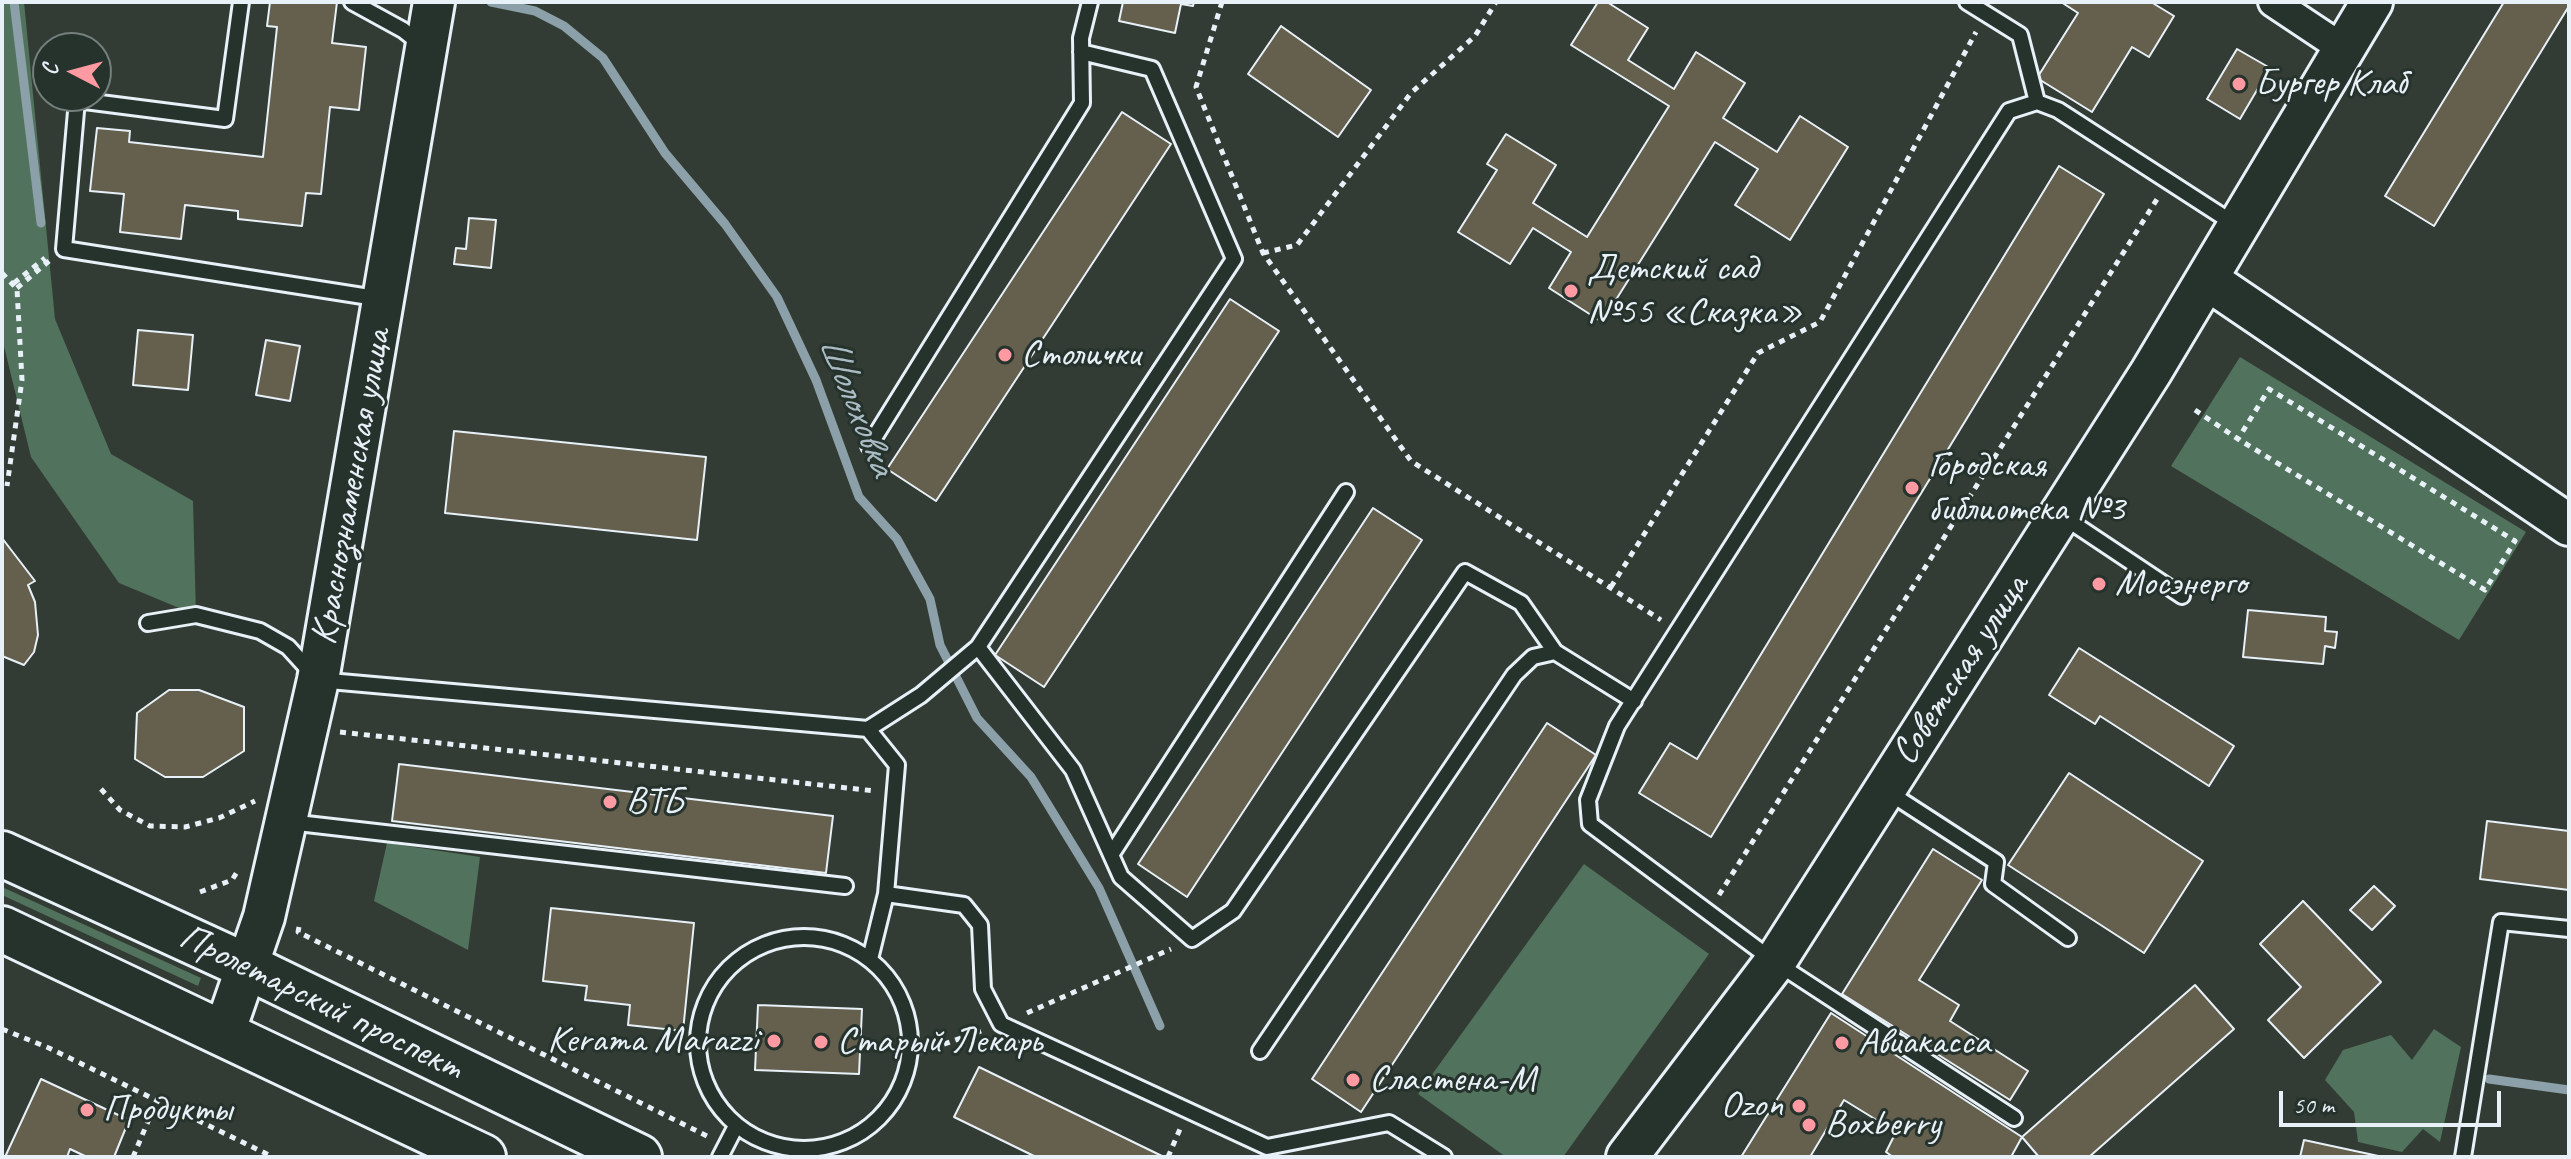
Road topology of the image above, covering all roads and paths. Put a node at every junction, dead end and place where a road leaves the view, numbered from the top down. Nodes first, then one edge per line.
1 (241, 2) edge
2 (352, 2) edge
3 (1090, 2) edge
4 (1222, 2) edge
5 (1496, 2) edge
6 (1967, 2) edge
7 (2273, 2) edge
8 (2372, 2) edge
9 (1986, 14) junction
10 (430, 21) edge
11 (2345, 50) junction
12 (1081, 52) junction
13 (2037, 102) junction
14 (2168, 182) junction
15 (2240, 228) junction
16 (1263, 253) junction
17 (1234, 259) junction
18 (2, 273) edge
19 (2208, 280) junction
20 (16, 286) junction
21 (384, 300) junction
22 (2195, 410) dead end
23 (2238, 439) junction
24 (869, 446) dead end
25 (7, 486) dead end
26 (1346, 492) dead end
27 (2060, 515) junction
28 (2569, 525) edge
29 (1611, 587) junction
30 (2182, 596) dead end
31 (148, 623) dead end
32 (1678, 632) junction
33 (978, 647) junction
34 (1555, 652) junction
35 (318, 680) junction
36 (1634, 701) junction
37 (868, 729) junction
38 (339, 732) dead end
39 (101, 789) dead end
40 (1885, 789) junction
41 (894, 793) junction
42 (277, 809) junction
43 (2, 854) edge
44 (1111, 855) junction
45 (240, 868) dead end
46 (845, 886) dead end
47 (200, 892) dead end
48 (886, 894) junction
49 (1710, 910) junction
50 (2, 929) edge
51 (2569, 929) edge
52 (298, 932) dead end
53 (2068, 938) dead end
54 (1152, 957) dead end
55 (870, 959) junction
56 (1775, 962) junction
57 (248, 967) junction
58 (1122, 970) dead end
59 (2, 1029) edge
60 (224, 1033) junction
61 (1260, 1051) dead end
62 (157, 1100) junction
63 (1189, 1110) junction
64 (2014, 1118) dead end
65 (736, 1126) junction
66 (723, 1151) edge
67 (133, 1157) edge
68 (273, 1157) edge
69 (483, 1157) edge
70 (639, 1157) edge
71 (1168, 1157) edge
72 (1444, 1157) edge
73 (1627, 1157) edge
74 (2463, 1157) edge

1 - 21 lane
2 - 10 lane
3 - 12 lane
4 - 16 path
5 - 16 path
6 - 9 lane
7 - 11 street
8 - 11 main road, Советская улица
9 - 13 lane
9 - 29 path
10 - 21 main road, Краснознаменская улица
11 - 15 main road, Советская улица
12 - 17 lane
12 - 24 lane
13 - 14 lane
13 - 32 lane
14 - 15 lane
14 - 49 path
15 - 19 main road, Советская улица
16 - 17 path
16 - 29 path
17 - 33 lane
18 - 20 path
19 - 27 main road, Советская улица
19 - 28 main road
20 - 20 path
20 - 25 path
21 - 35 main road, Краснознаменская улица
22 - 23 path
23 - 23 path
26 - 44 lane
27 - 30 lane
27 - 40 main road, Советская улица
29 - 32 path
31 - 35 lane
32 - 36 lane
33 - 37 lane
33 - 44 lane
34 - 36 lane
34 - 44 lane
34 - 61 lane
35 - 37 lane
35 - 42 main road, Краснознаменская улица
36 - 49 lane
37 - 41 lane
38 - 41 path
39 - 42 path
40 - 53 lane
40 - 56 main road, Советская улица
41 - 48 lane
42 - 46 lane
42 - 57 main road, Краснознаменская улица
43 - 57 main road, Пролетарский проспект
45 - 47 path
48 - 55 lane
48 - 63 lane
49 - 56 lane
50 - 60 main road, Пролетарский проспект
51 - 74 lane
52 - 66 path
54 - 58 path
55 - 65 lane
55 - 65 lane
56 - 64 lane
56 - 73 main road, Советская улица
57 - 60 main road, Краснознаменская улица
57 - 70 main road, Пролетарский проспект
59 - 62 path
60 - 69 main road, Пролетарский проспект
62 - 67 path
62 - 68 path
63 - 71 path
63 - 72 lane
65 - 66 lane

